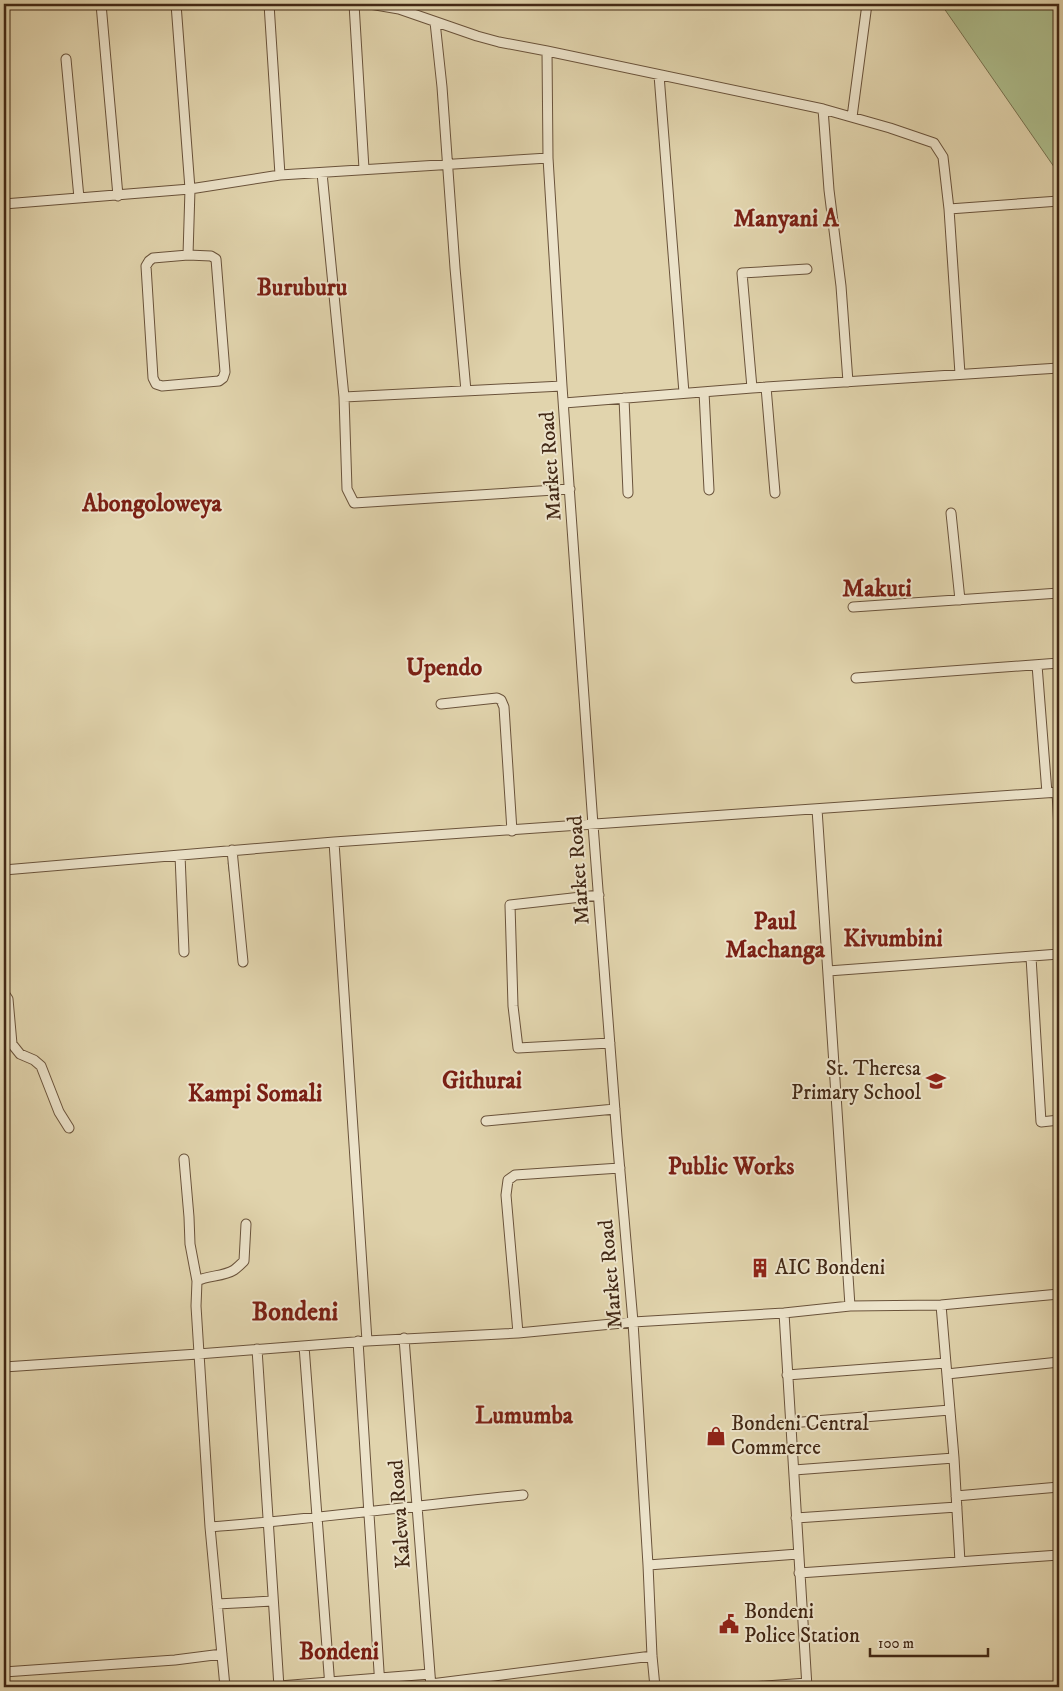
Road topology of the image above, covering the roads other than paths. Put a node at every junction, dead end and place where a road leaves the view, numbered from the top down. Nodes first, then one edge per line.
1 (101, 4) edge
2 (176, 4) edge
3 (269, 4) edge
4 (354, 4) edge
5 (370, 4) edge
6 (867, 4) edge
7 (435, 22) junction
8 (548, 51) junction
9 (66, 59) dead end
10 (659, 75) junction
11 (823, 109) junction
12 (852, 117) junction
13 (548, 158) junction
14 (448, 164) junction
15 (364, 169) junction
16 (322, 173) junction
17 (280, 175) junction
18 (190, 189) junction
19 (118, 196) junction
20 (79, 198) junction
21 (1059, 201) edge
22 (4, 204) edge
23 (949, 209) junction
24 (188, 256) junction
25 (807, 269) dead end
26 (1059, 368) edge
27 (960, 374) junction
28 (848, 382) junction
29 (562, 386) junction
30 (766, 387) junction
31 (752, 388) junction
32 (466, 391) junction
33 (704, 392) junction
34 (684, 393) junction
35 (344, 397) junction
36 (624, 398) junction
37 (564, 403) junction
38 (570, 489) junction
39 (709, 490) dead end
40 (628, 493) dead end
41 (775, 493) dead end
42 (952, 512) dead end
43 (1059, 593) edge
44 (960, 600) junction
45 (853, 607) dead end
46 (1059, 663) edge
47 (1037, 665) junction
48 (856, 678) dead end
49 (441, 704) dead end
50 (1054, 792) edge
51 (817, 810) junction
52 (593, 826) junction
53 (1059, 829) edge
54 (512, 830) junction
55 (334, 842) junction
56 (232, 850) junction
57 (180, 855) junction
58 (4, 870) edge
59 (599, 895) junction
60 (184, 952) dead end
61 (1059, 954) edge
62 (1031, 957) junction
63 (243, 962) dead end
64 (828, 971) junction
65 (4, 993) edge
66 (610, 1043) junction
67 (615, 1109) junction
68 (1059, 1120) edge
69 (486, 1121) dead end
70 (69, 1128) dead end
71 (184, 1159) dead end
72 (620, 1168) junction
73 (246, 1224) dead end
74 (197, 1281) junction
75 (1059, 1294) edge
76 (941, 1305) junction
77 (850, 1306) junction
78 (784, 1312) junction
79 (633, 1322) junction
80 (518, 1332) junction
81 (404, 1338) junction
82 (362, 1341) junction
83 (304, 1346) junction
84 (257, 1349) junction
85 (198, 1354) junction
86 (1059, 1362) edge
87 (946, 1363) junction
88 (4, 1367) edge
89 (947, 1374) junction
90 (787, 1375) junction
91 (950, 1410) junction
92 (790, 1423) junction
93 (954, 1458) junction
94 (794, 1470) junction
95 (1059, 1487) edge
96 (523, 1495) dead end
97 (956, 1496) junction
98 (418, 1505) junction
99 (957, 1507) junction
100 (368, 1511) junction
101 (318, 1517) junction
102 (796, 1518) junction
103 (269, 1522) junction
104 (210, 1527) junction
105 (798, 1554) junction
106 (1059, 1555) edge
107 (960, 1562) junction
108 (648, 1565) junction
109 (799, 1573) junction
110 (273, 1601) junction
111 (217, 1604) junction
112 (222, 1654) junction
113 (652, 1656) junction
114 (4, 1672) edge
115 (430, 1674) junction
116 (380, 1683) edge
117 (329, 1685) edge
118 (807, 1685) edge
119 (431, 1686) edge
120 (225, 1687) edge
121 (267, 1687) edge
122 (279, 1687) edge
123 (655, 1687) edge
124 (752, 1687) edge

1 - 19 street
2 - 18 street
3 - 17 street
4 - 15 street
5 - 7 street
6 - 12 street
7 - 8 street
7 - 14 street
8 - 10 street
8 - 13 street, Market Road
9 - 20 street
10 - 11 street
10 - 34 street
11 - 12 street
11 - 28 street
12 - 23 street
13 - 14 street
13 - 29 street, Market Road
14 - 15 street
14 - 32 street
15 - 16 street
16 - 17 street
16 - 35 street
17 - 18 street
18 - 19 street
18 - 24 street
19 - 20 street
20 - 22 street
21 - 23 street
23 - 27 street
24 - 24 street
25 - 31 street
26 - 27 street
27 - 28 street
28 - 30 street
29 - 32 street
29 - 37 street, Market Road
30 - 31 street
30 - 41 street
31 - 33 street
32 - 35 street
33 - 34 street
33 - 39 street
34 - 36 street
35 - 38 street
36 - 37 street
36 - 40 street
37 - 38 street, Market Road
38 - 52 street, Market Road
42 - 44 street
43 - 44 street
44 - 45 street
46 - 47 street
47 - 48 street
47 - 50 street
49 - 54 street
50 - 51 street
50 - 53 street
51 - 52 street
51 - 64 street
52 - 54 street
52 - 59 street, Market Road
54 - 55 street
55 - 56 street
55 - 82 street
56 - 57 street
56 - 63 street
57 - 58 street
57 - 60 street
59 - 66 street, Market Road
59 - 66 street
61 - 62 street
62 - 64 street
62 - 68 street
64 - 77 street
65 - 70 street
66 - 67 street, Market Road
67 - 69 street
67 - 72 street, Market Road
71 - 74 street
72 - 79 street, Market Road
72 - 80 street
73 - 74 street
74 - 85 street
75 - 76 street
76 - 77 street
76 - 87 street
77 - 78 street
78 - 79 street
78 - 90 street
79 - 80 street
79 - 108 street, Market Road
80 - 81 street
81 - 82 street
81 - 98 street, Kalewa Road
82 - 83 street
82 - 100 street
83 - 84 street
83 - 101 street
84 - 85 street
84 - 103 street
85 - 88 street
85 - 104 street
86 - 89 street
87 - 89 street
87 - 90 street
89 - 91 street
90 - 92 street
91 - 92 street
91 - 93 street
92 - 94 street
93 - 94 street
93 - 97 street
94 - 102 street
95 - 97 street
96 - 98 street
97 - 99 street
98 - 100 street
98 - 115 street, Kalewa Road
99 - 102 street
99 - 107 street
100 - 101 street
100 - 116 street
101 - 103 street
101 - 117 street
102 - 105 street
103 - 104 street
103 - 110 street
104 - 111 street
105 - 108 street
105 - 109 street
106 - 107 street
107 - 109 street
108 - 113 street, Market Road
109 - 118 street
110 - 111 street
110 - 122 street
111 - 112 street
112 - 114 street
112 - 120 street
113 - 119 street
113 - 123 street, Market Road
115 - 116 street
115 - 119 street, Kalewa Road
116 - 117 street
117 - 122 street
118 - 124 street
121 - 122 street

